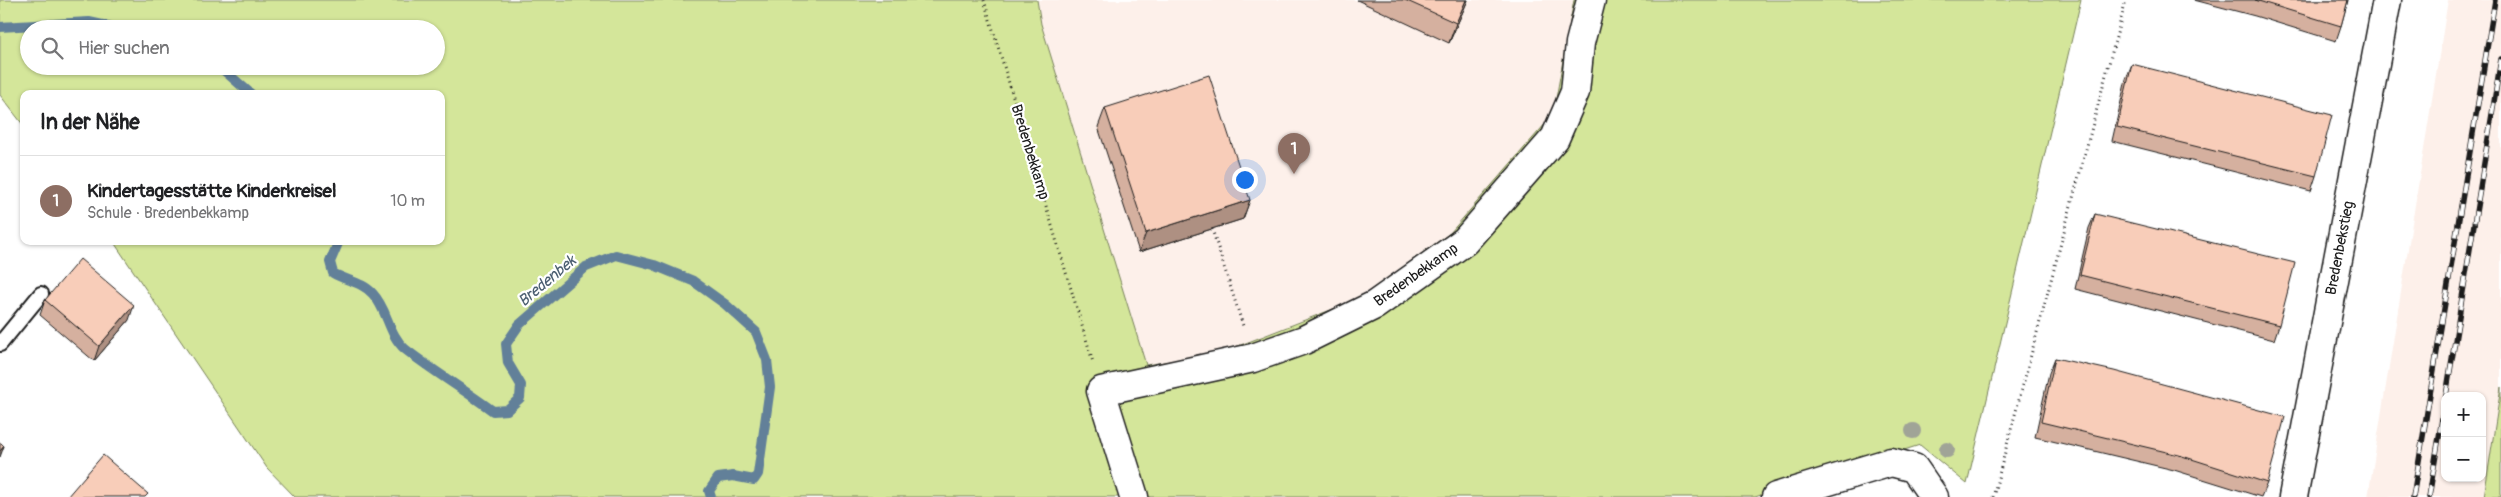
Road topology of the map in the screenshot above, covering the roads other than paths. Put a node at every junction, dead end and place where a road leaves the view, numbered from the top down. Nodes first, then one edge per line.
1 (1591, 0) edge
2 (2387, 0) edge
3 (41, 294) dead end
4 (0, 344) edge
5 (1134, 497) edge
6 (1776, 497) edge
7 (1934, 497) edge
8 (2293, 497) edge

1 - 5 street, Bredenbekkamp
2 - 8 street, Bredenbekstieg
3 - 4 lane
6 - 7 street

